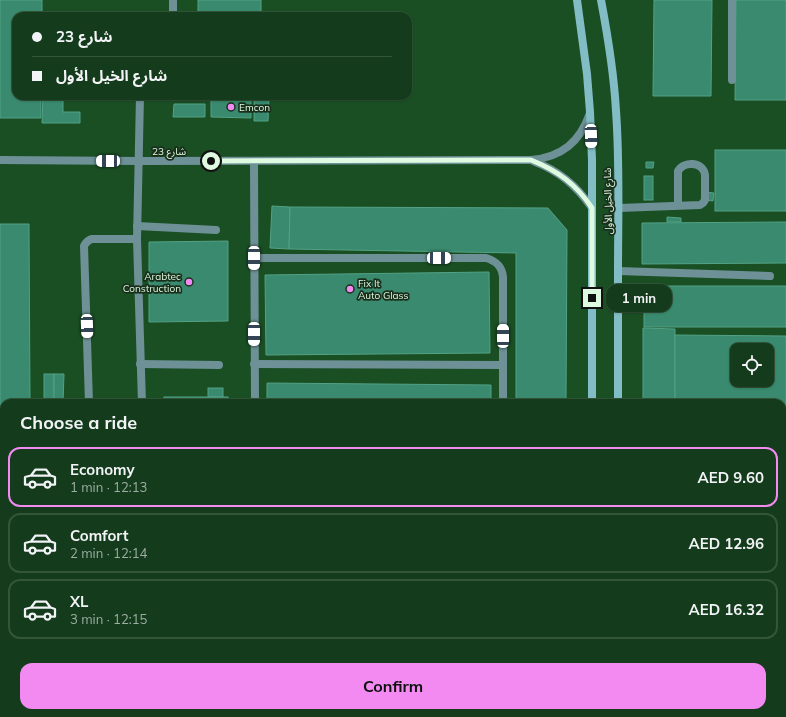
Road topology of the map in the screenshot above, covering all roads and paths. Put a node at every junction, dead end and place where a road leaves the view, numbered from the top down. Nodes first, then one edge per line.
1 (173, 0) edge
2 (577, 0) edge
3 (601, 0) edge
4 (732, 0) edge
5 (173, 12) edge
6 (732, 80) dead end
7 (140, 100) edge
8 (590, 112) junction
9 (0, 160) edge
10 (531, 160) junction
11 (139, 161) junction
12 (254, 161) junction
13 (678, 206) junction
14 (592, 208) junction
15 (619, 208) junction
16 (137, 226) junction
17 (216, 230) dead end
18 (137, 239) junction
19 (254, 258) junction
20 (618, 271) junction
21 (770, 276) dead end
22 (140, 364) junction
23 (254, 364) junction
24 (220, 365) dead end
25 (503, 365) junction
26 (89, 399) edge
27 (142, 399) edge
28 (254, 399) edge
29 (504, 399) edge
30 (592, 399) edge
31 (618, 399) edge

1 - 5 lane
2 - 8 main road, شارع الخيل الأول
3 - 15 main road, شارع الخيل الأول
4 - 6 lane
7 - 11 lane
8 - 10 lane, شارع 23
8 - 14 main road, شارع الخيل الأول
9 - 11 lane, شارع 23
10 - 12 lane, شارع 23
10 - 14 lane, شارع 23
11 - 12 lane, شارع 23
11 - 16 lane
12 - 19 lane
13 - 13 lane
13 - 15 lane
14 - 30 main road, شارع الخيل الأول
15 - 20 main road, شارع الخيل الأول
16 - 17 lane
16 - 18 lane
18 - 22 lane
18 - 26 lane
19 - 23 lane
19 - 25 lane
20 - 21 lane
20 - 31 main road, شارع الخيل الأول
22 - 24 lane
22 - 27 lane
23 - 25 lane
23 - 28 lane
25 - 29 lane

